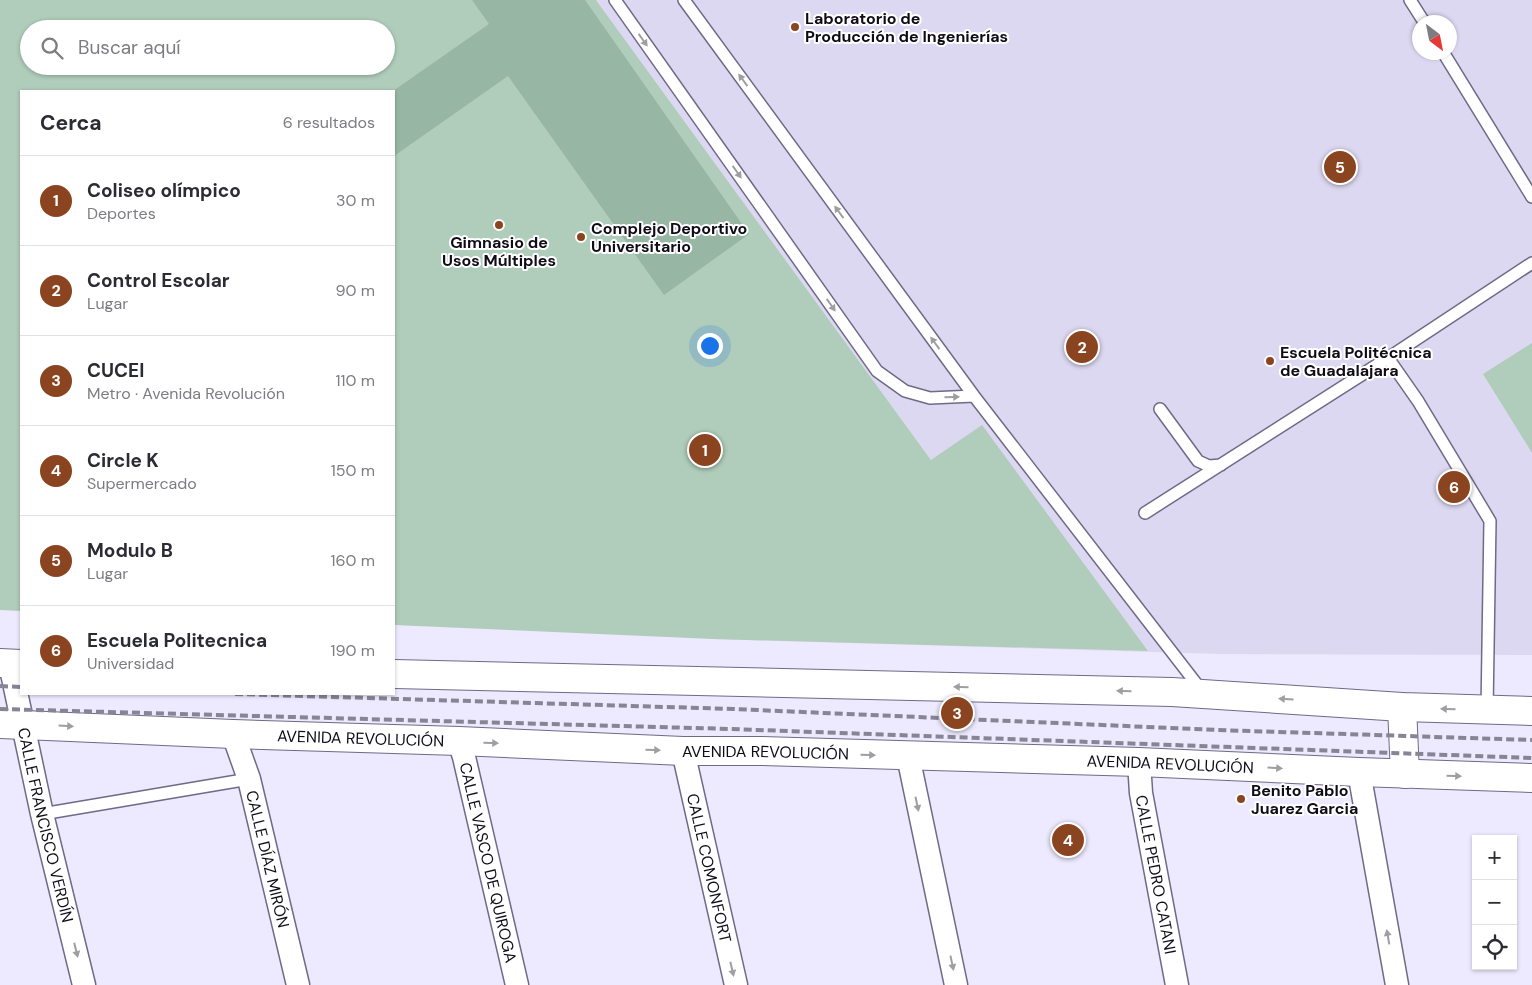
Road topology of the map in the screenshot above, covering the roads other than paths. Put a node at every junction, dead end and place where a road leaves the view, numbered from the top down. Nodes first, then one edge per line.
1 (615, 0) edge
2 (684, 0) edge
3 (1410, 0) edge
4 (1420, 15) edge
5 (1448, 60) edge
6 (1532, 197) edge
7 (1532, 263) edge
8 (1388, 358) junction
9 (974, 396) junction
10 (1160, 409) dead end
11 (1223, 464) junction
12 (1145, 513) dead end
13 (10, 664) edge
14 (395, 674) edge
15 (1204, 694) junction
16 (1402, 708) junction
17 (1487, 710) junction
18 (1532, 712) edge
19 (11, 724) edge
20 (233, 734) junction
21 (459, 741) junction
22 (683, 751) junction
23 (908, 756) junction
24 (1139, 762) junction
25 (1359, 772) junction
26 (1406, 774) junction
27 (1532, 778) edge
28 (248, 779) junction
29 (42, 814) junction
30 (84, 985) edge
31 (298, 985) edge
32 (517, 985) edge
33 (736, 985) edge
34 (956, 985) edge
35 (1178, 985) edge
36 (1397, 985) edge

1 -> 9 lane
9 -> 2 lane
3 - 4 lane
5 - 6 lane
7 - 8 lane
8 - 11 lane
8 - 17 lane
9 - 15 lane
10 - 11 lane
11 - 12 lane
13 - 19 street, CALLE FRANCISCO VERDÍN
15 -> 14 main road
16 -> 15 main road
17 -> 16 main road
16 - 26 main road
17 - 18 main road
19 -> 20 main road, AVENIDA REVOLUCIÓN
19 - 29 street, CALLE FRANCISCO VERDÍN
20 - 21 main road, AVENIDA REVOLUCIÓN
20 - 28 street, CALLE DÍAZ MIRÓN
21 -> 22 main road, AVENIDA REVOLUCIÓN
21 - 32 street, CALLE VASCO DE QUIROGA
22 -> 23 main road, AVENIDA REVOLUCIÓN
22 -> 33 street, CALLE COMONFORT
23 - 24 main road, AVENIDA REVOLUCIÓN
23 -> 34 street
24 -> 25 main road, AVENIDA REVOLUCIÓN
24 - 35 street, CALLE PEDRO CATANI
25 - 26 main road, AVENIDA REVOLUCIÓN
36 -> 25 street
26 -> 27 main road, AVENIDA REVOLUCIÓN
28 - 29 lane
28 - 31 street, CALLE DÍAZ MIRÓN
29 -> 30 street, CALLE FRANCISCO VERDÍN

